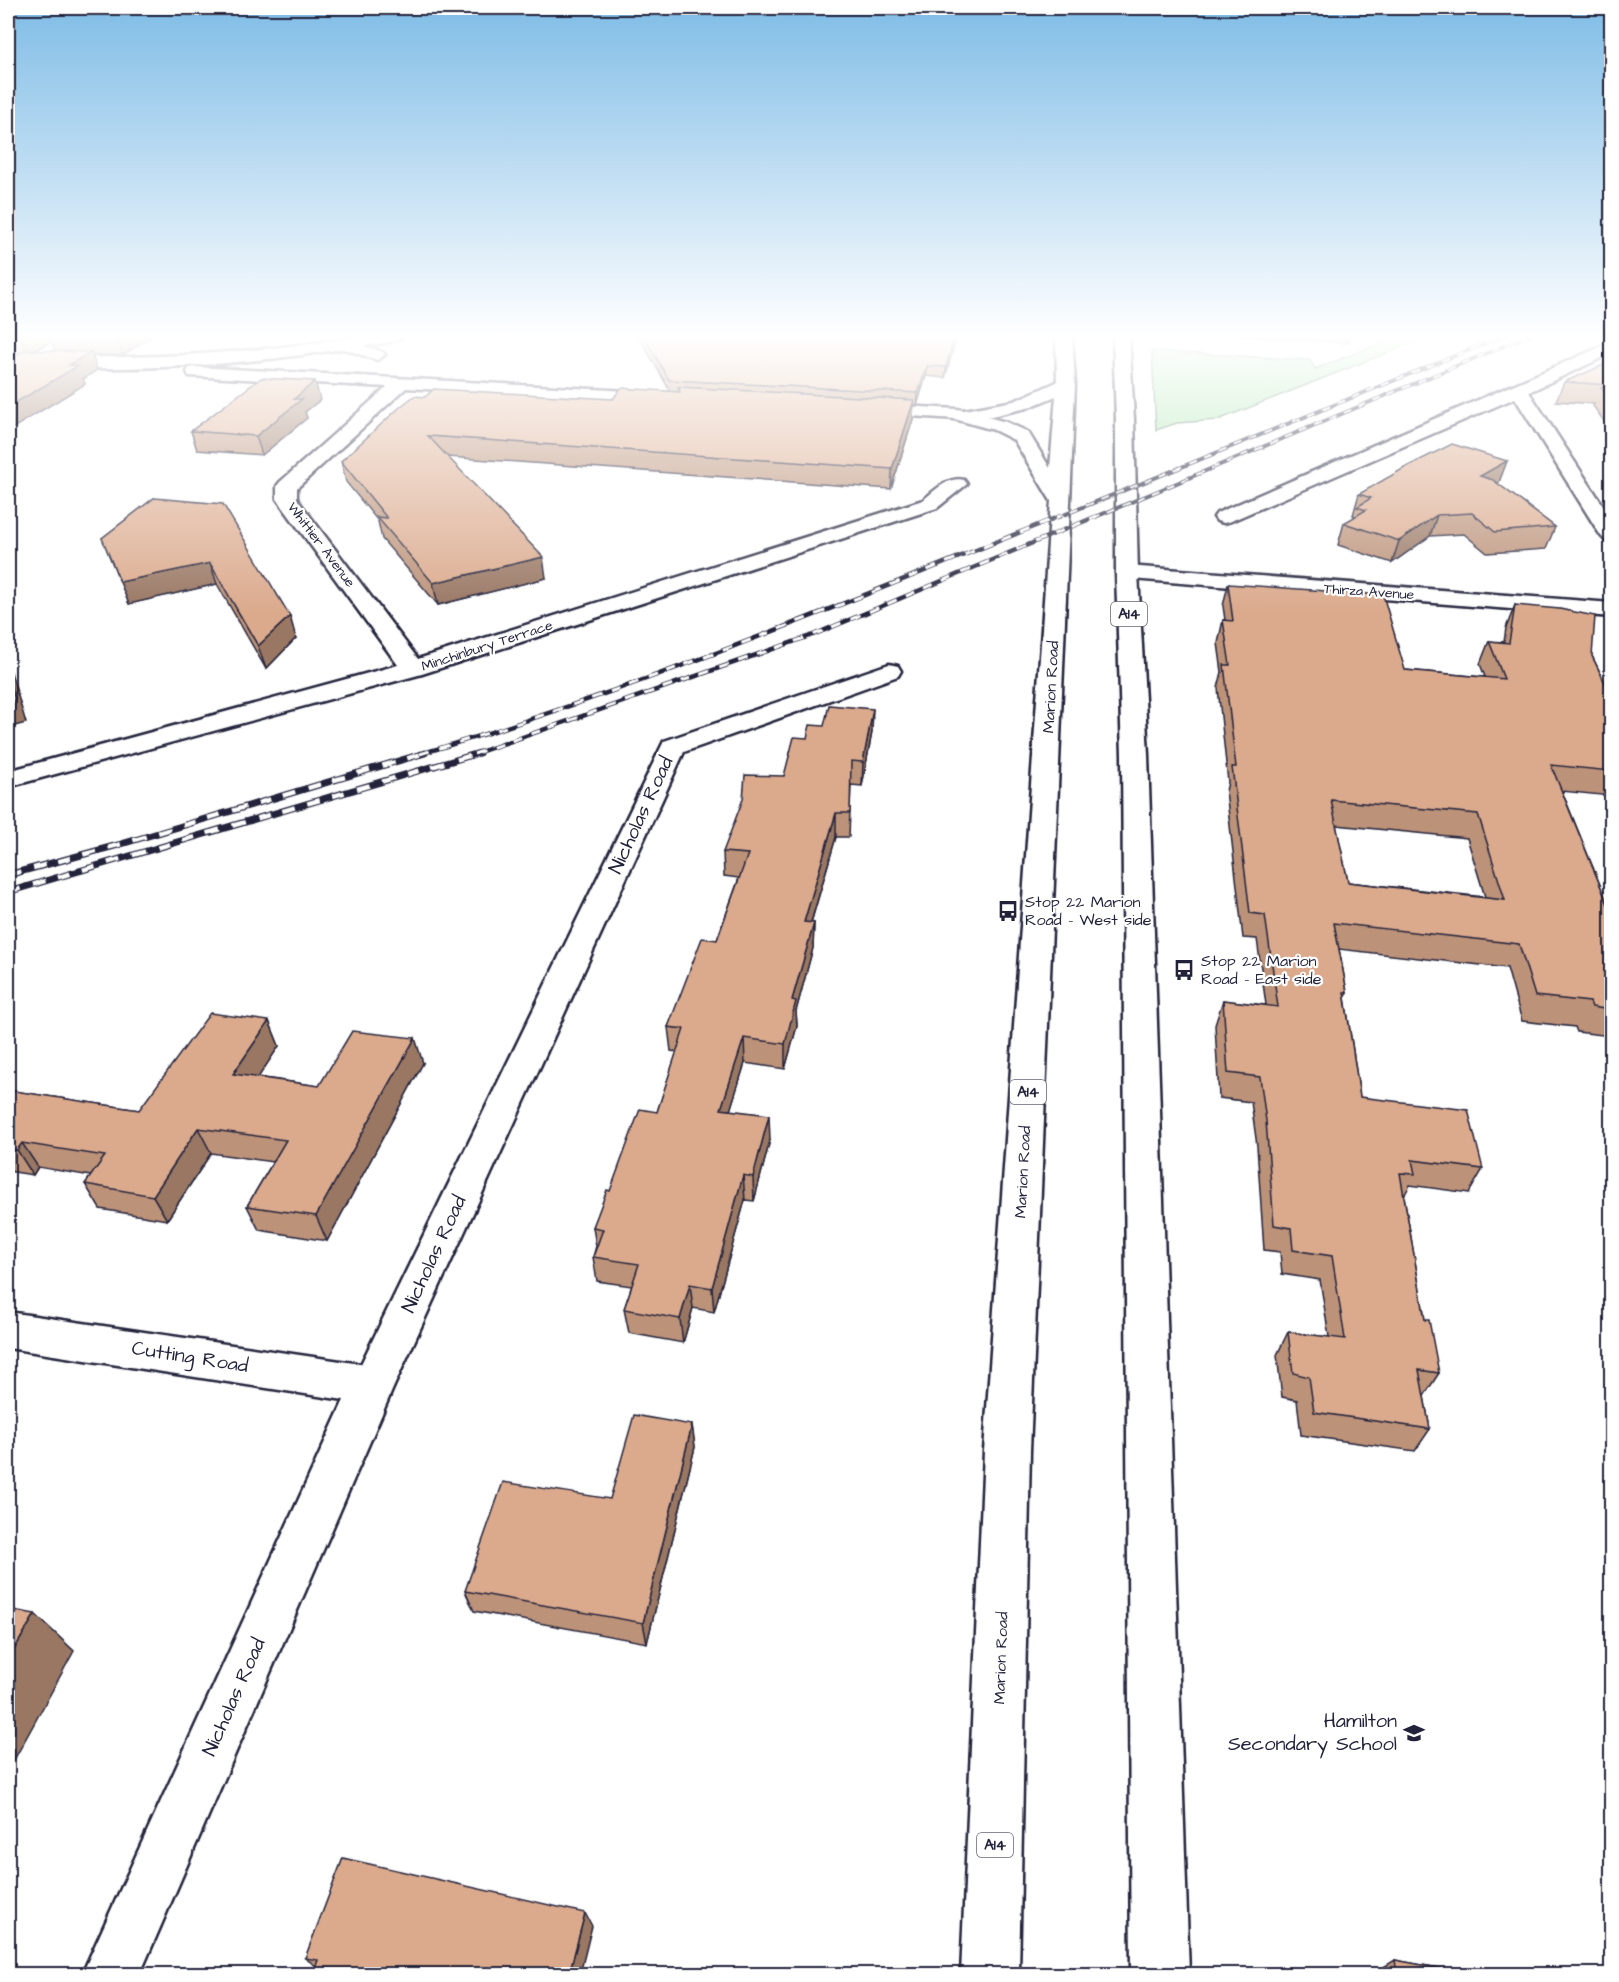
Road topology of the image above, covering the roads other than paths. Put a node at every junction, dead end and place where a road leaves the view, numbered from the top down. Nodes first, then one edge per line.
1 (352, 427) edge
2 (1003, 427) edge
3 (1063, 427) edge
4 (1125, 427) edge
5 (1432, 427) edge
6 (1543, 427) edge
7 (957, 484) dead end
8 (1061, 501) junction
9 (1224, 517) dead end
10 (1611, 536) edge
11 (1127, 573) junction
12 (1611, 610) edge
13 (414, 669) junction
14 (889, 670) dead end
15 (8, 779) edge
16 (8, 1329) edge
17 (373, 1385) junction
18 (111, 1974) edge
19 (990, 1974) edge
20 (1160, 1974) edge

1 - 13 street, Whittier Avenue
2 - 8 street
3 - 8 street, Marion Road / A14
4 - 11 street, A14
5 - 9 street
6 - 10 street
7 - 13 street, Minchinbury Terrace
8 - 19 street, Marion Road / A14
11 - 12 street, Thirza Avenue
11 - 20 street, A14
13 - 15 street, Minchinbury Terrace
14 - 17 street, Nicholas Road
16 - 17 street, Cutting Road
17 - 18 street, Nicholas Road

